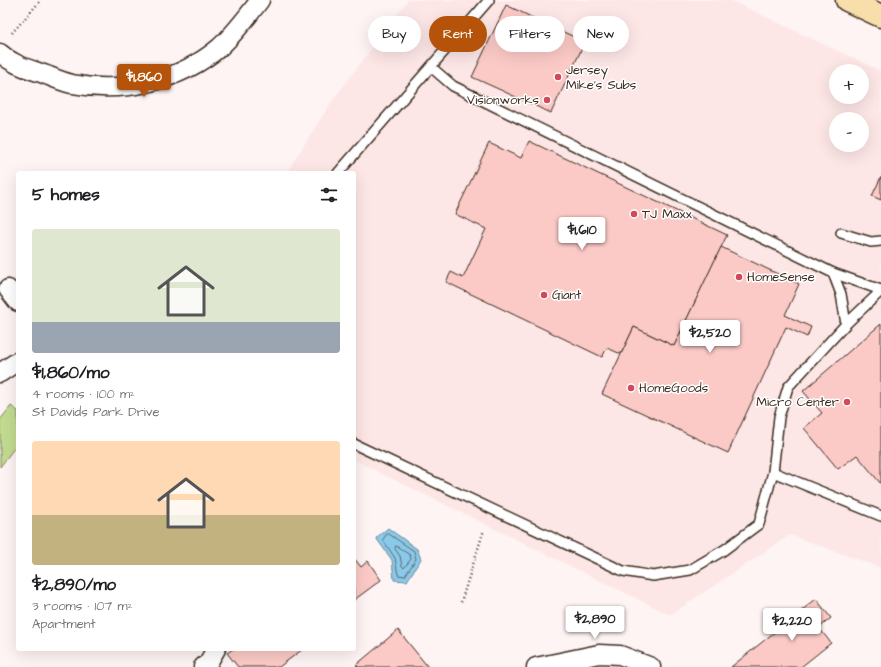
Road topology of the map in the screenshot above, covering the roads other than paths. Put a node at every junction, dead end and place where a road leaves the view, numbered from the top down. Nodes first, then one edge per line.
1 (260, 0) edge
2 (489, 0) edge
3 (847, 0) edge
4 (881, 16) edge
5 (0, 53) edge
6 (431, 67) junction
7 (340, 171) edge
8 (841, 234) dead end
9 (881, 241) edge
10 (833, 273) junction
11 (881, 290) edge
12 (846, 324) junction
13 (16, 362) edge
14 (0, 373) edge
15 (356, 445) edge
16 (773, 472) junction
17 (881, 516) edge
18 (215, 651) edge
19 (203, 667) edge
20 (536, 667) edge
21 (652, 667) edge

1 - 5 street
2 - 6 lane
3 - 4 highway
6 - 7 lane
6 - 10 lane
8 - 9 lane
10 - 11 lane
10 - 12 lane
11 - 12 lane
12 - 16 lane
13 - 14 street
15 - 16 lane
16 - 17 lane
18 - 19 street
20 - 21 street

